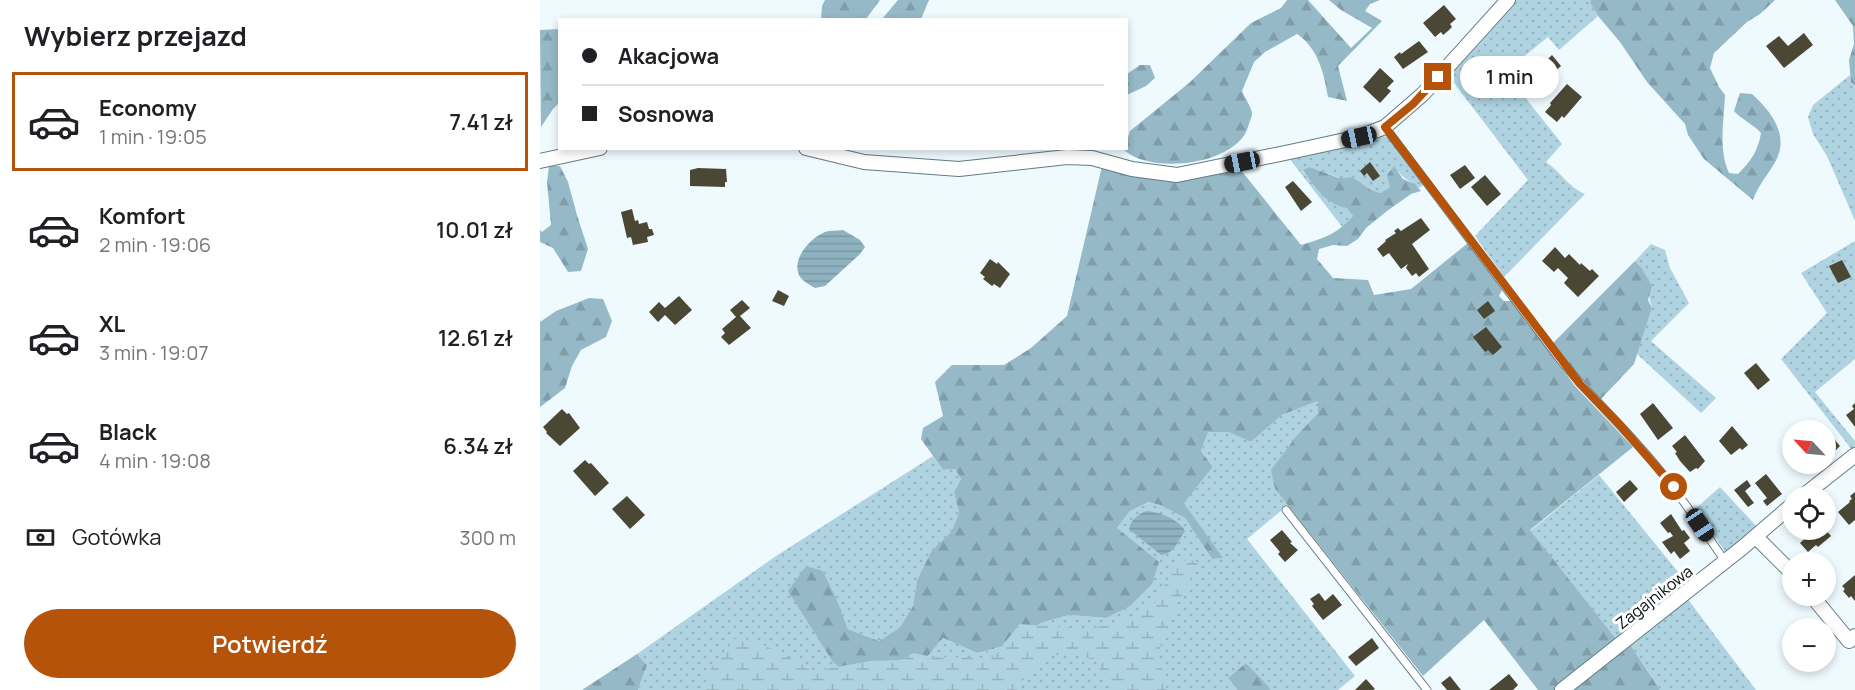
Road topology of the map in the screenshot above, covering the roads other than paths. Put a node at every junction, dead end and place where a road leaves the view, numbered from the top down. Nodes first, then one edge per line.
1 (1508, 0) edge
2 (1385, 127) junction
3 (591, 150) edge
4 (814, 150) edge
5 (540, 161) edge
6 (1855, 455) edge
7 (1816, 486) edge
8 (1286, 510) dead end
9 (1782, 513) edge
10 (1756, 537) junction
11 (1725, 562) junction
12 (1782, 563) edge
13 (1821, 606) edge
14 (1853, 642) edge
15 (1427, 690) edge
16 (1562, 690) edge

1 - 2 street
2 - 4 street
2 - 11 lane
3 - 5 street
6 - 7 street
8 - 15 lane
9 - 10 street, Zagajnikowa
10 - 11 street, Zagajnikowa
10 - 12 street
11 - 16 street, Zagajnikowa
13 - 14 street

